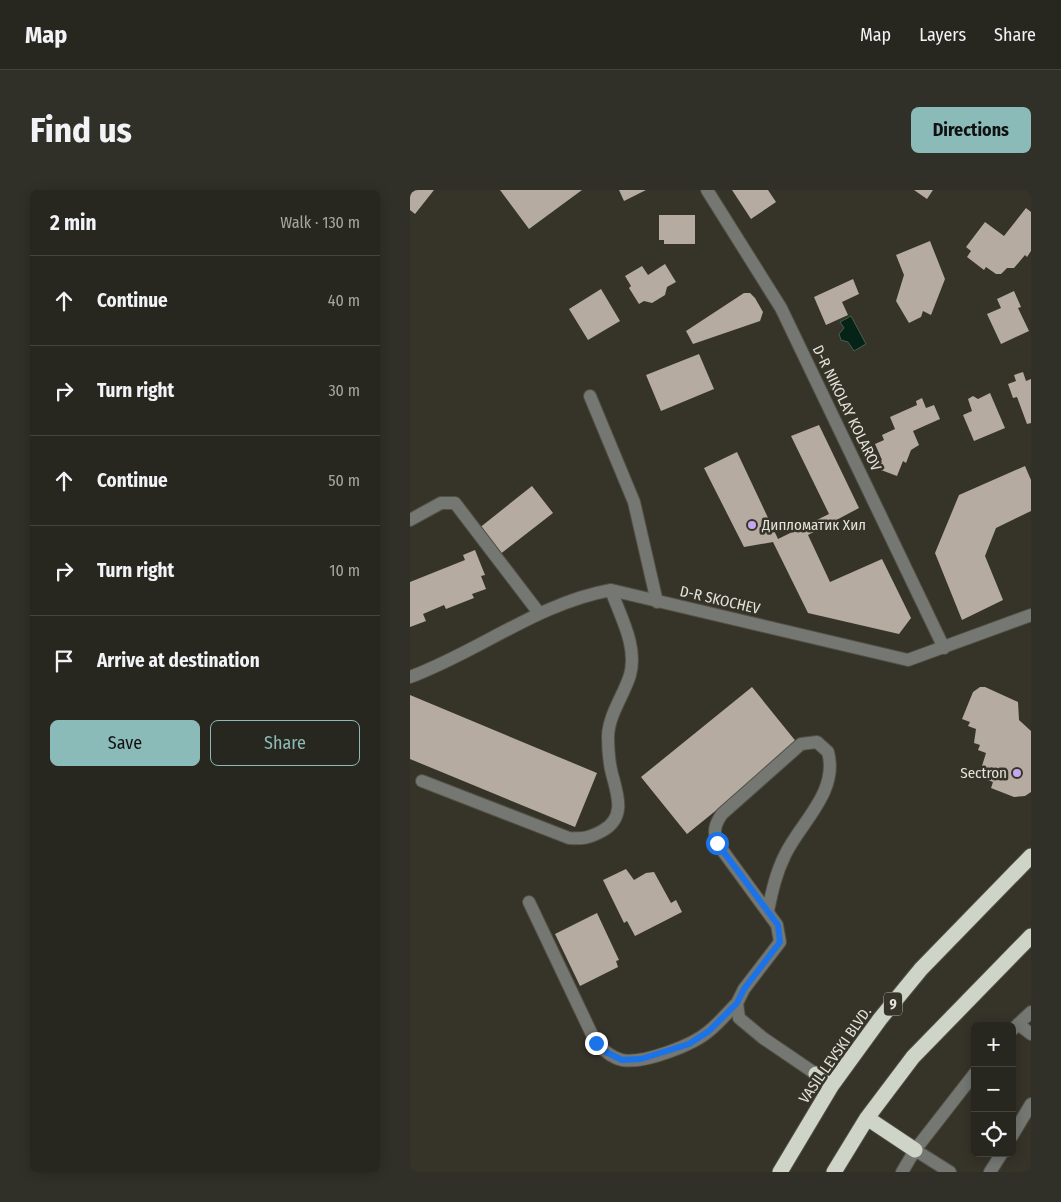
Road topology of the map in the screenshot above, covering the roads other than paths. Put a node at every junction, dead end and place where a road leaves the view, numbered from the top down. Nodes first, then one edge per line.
1 (707, 190) edge
2 (590, 396) dead end
3 (410, 520) edge
4 (610, 590) junction
5 (657, 602) junction
6 (539, 613) junction
7 (1031, 615) edge
8 (944, 648) junction
9 (410, 677) edge
10 (422, 781) dead end
11 (1031, 856) edge
12 (529, 902) dead end
13 (768, 910) junction
14 (1031, 936) edge
15 (737, 1003) junction
16 (1031, 1012) edge
17 (1016, 1026) edge
18 (1016, 1027) edge
19 (1031, 1034) edge
20 (816, 1074) joint
21 (971, 1078) edge
22 (832, 1085) junction
23 (1031, 1104) edge
24 (867, 1118) junction
25 (1016, 1129) edge
26 (915, 1150) junction
27 (999, 1157) edge
28 (780, 1172) edge
29 (834, 1172) edge
30 (902, 1172) edge
31 (950, 1172) edge
32 (990, 1172) edge

1 - 8 street, D-R NIKOLAY KOLAROV
2 - 5 street
3 - 6 street
4 - 5 street, D-R SKOCHEV
4 - 6 street, D-R SKOCHEV
4 - 10 street
5 - 8 street, D-R SKOCHEV
6 - 9 street, D-R SKOCHEV
7 - 8 street, D-R SKOCHEV
11 - 22 highway, VASIL LEVSKI BLVD. / 9
12 - 15 street
13 - 13 street
13 - 15 street
14 - 24 highway
15 - 20 street
16 - 17 street
18 - 19 street
20 - 22 highway
21 - 26 street
22 - 28 highway, VASIL LEVSKI BLVD. / 9
23 - 25 street
24 - 26 highway
24 - 29 highway
26 - 30 street
26 - 31 street
27 - 32 street

